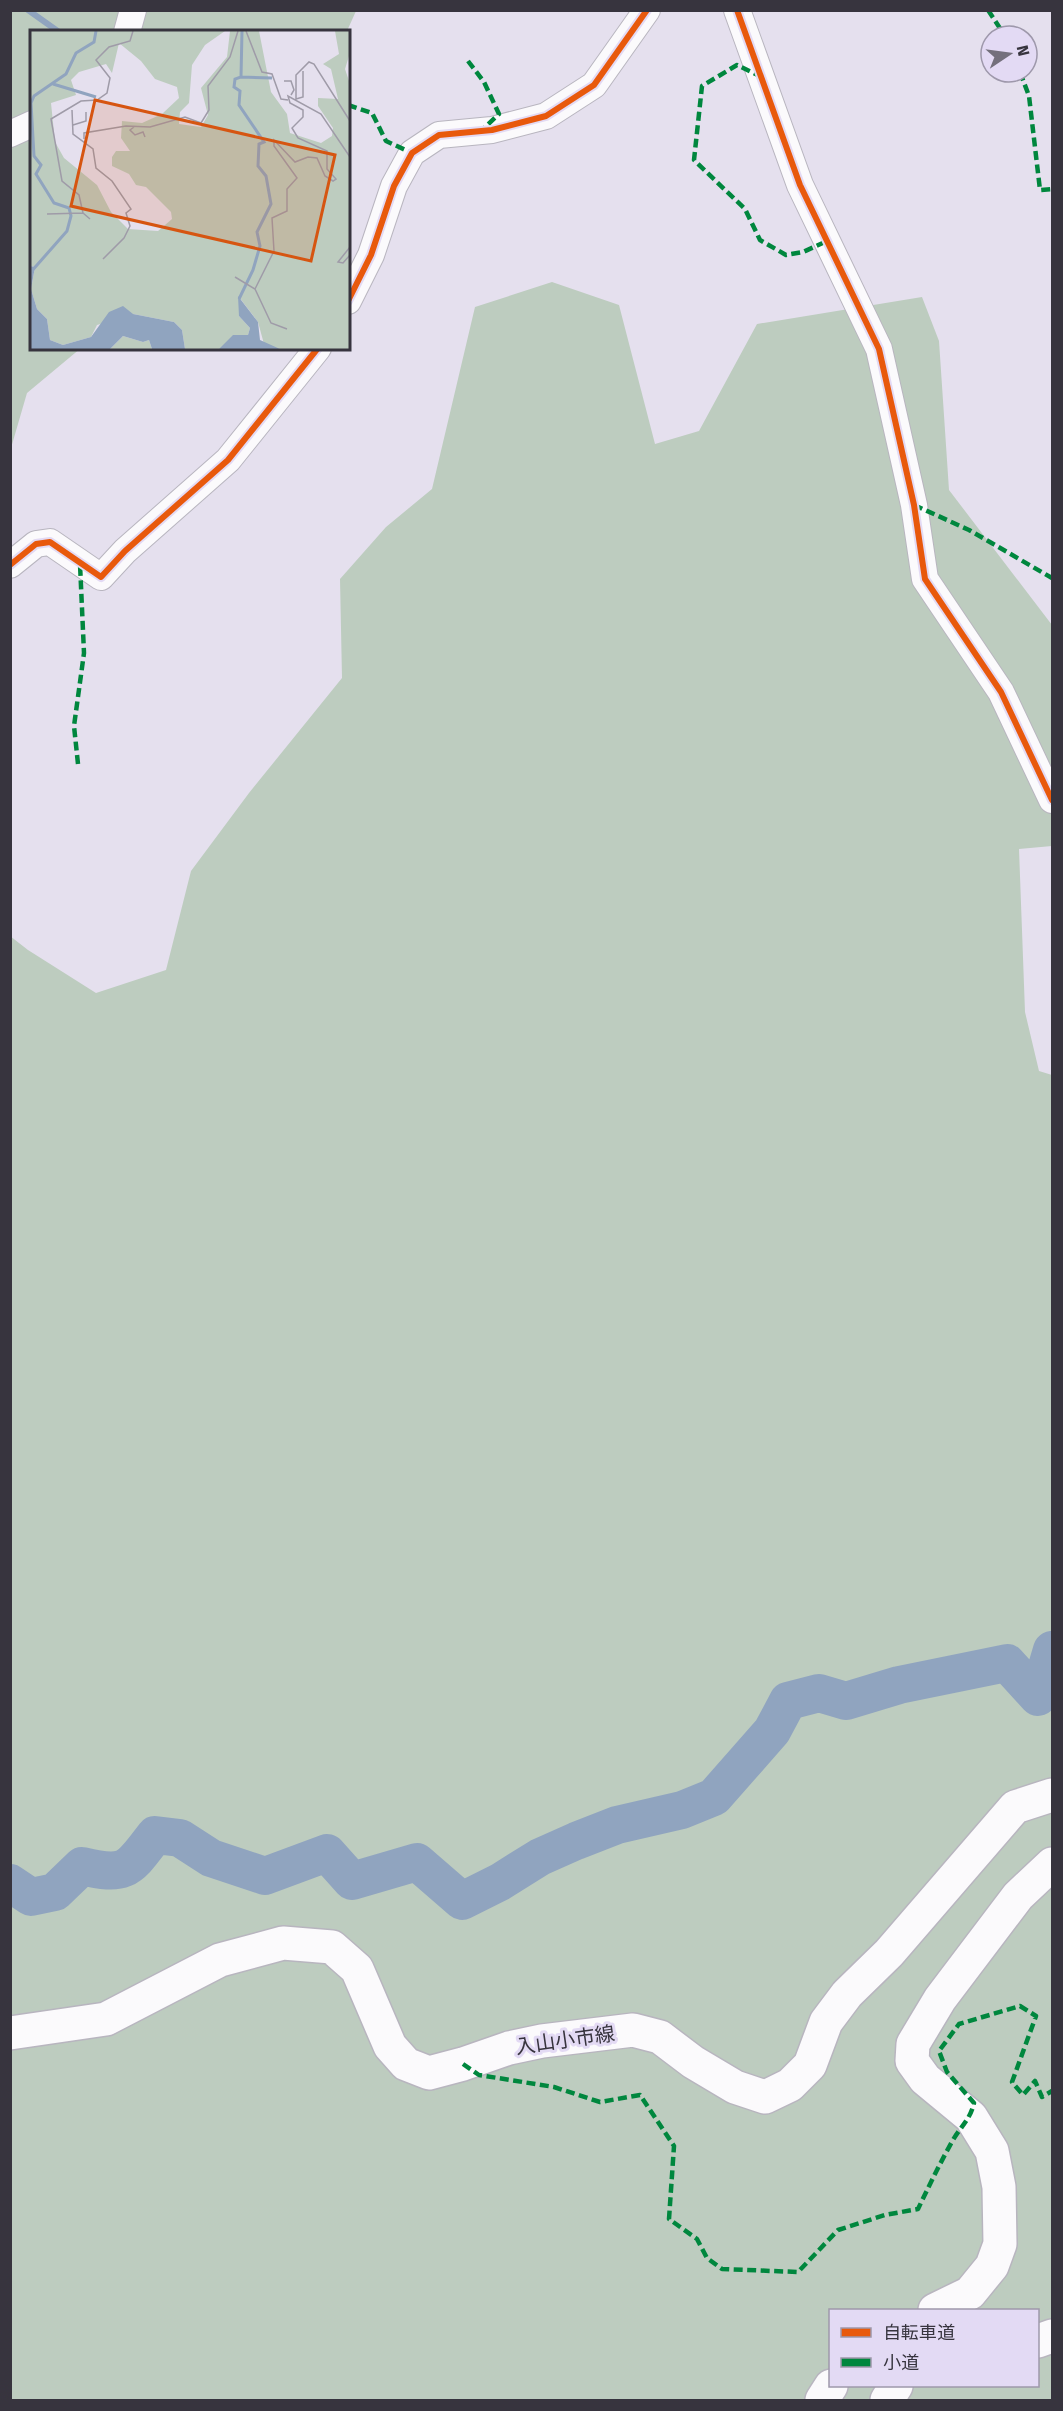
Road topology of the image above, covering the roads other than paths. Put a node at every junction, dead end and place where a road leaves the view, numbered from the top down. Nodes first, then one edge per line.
1 (133, 10) edge
2 (647, 10) edge
3 (738, 10) edge
4 (128, 30) edge
5 (30, 125) edge
6 (10, 134) edge
7 (350, 298) edge
8 (316, 350) edge
9 (10, 565) edge
10 (1053, 800) edge
11 (1053, 1795) edge
12 (1053, 1864) edge
13 (10, 2033) edge
14 (937, 2309) edge
15 (830, 2387) edge
16 (895, 2387) edge
17 (822, 2400) edge
18 (886, 2400) edge

1 - 4 street
2 - 7 street
3 - 10 street
5 - 6 street
8 - 9 street
11 - 13 main road, 入山小市線
12 - 14 main road
15 - 17 main road
16 - 18 main road

